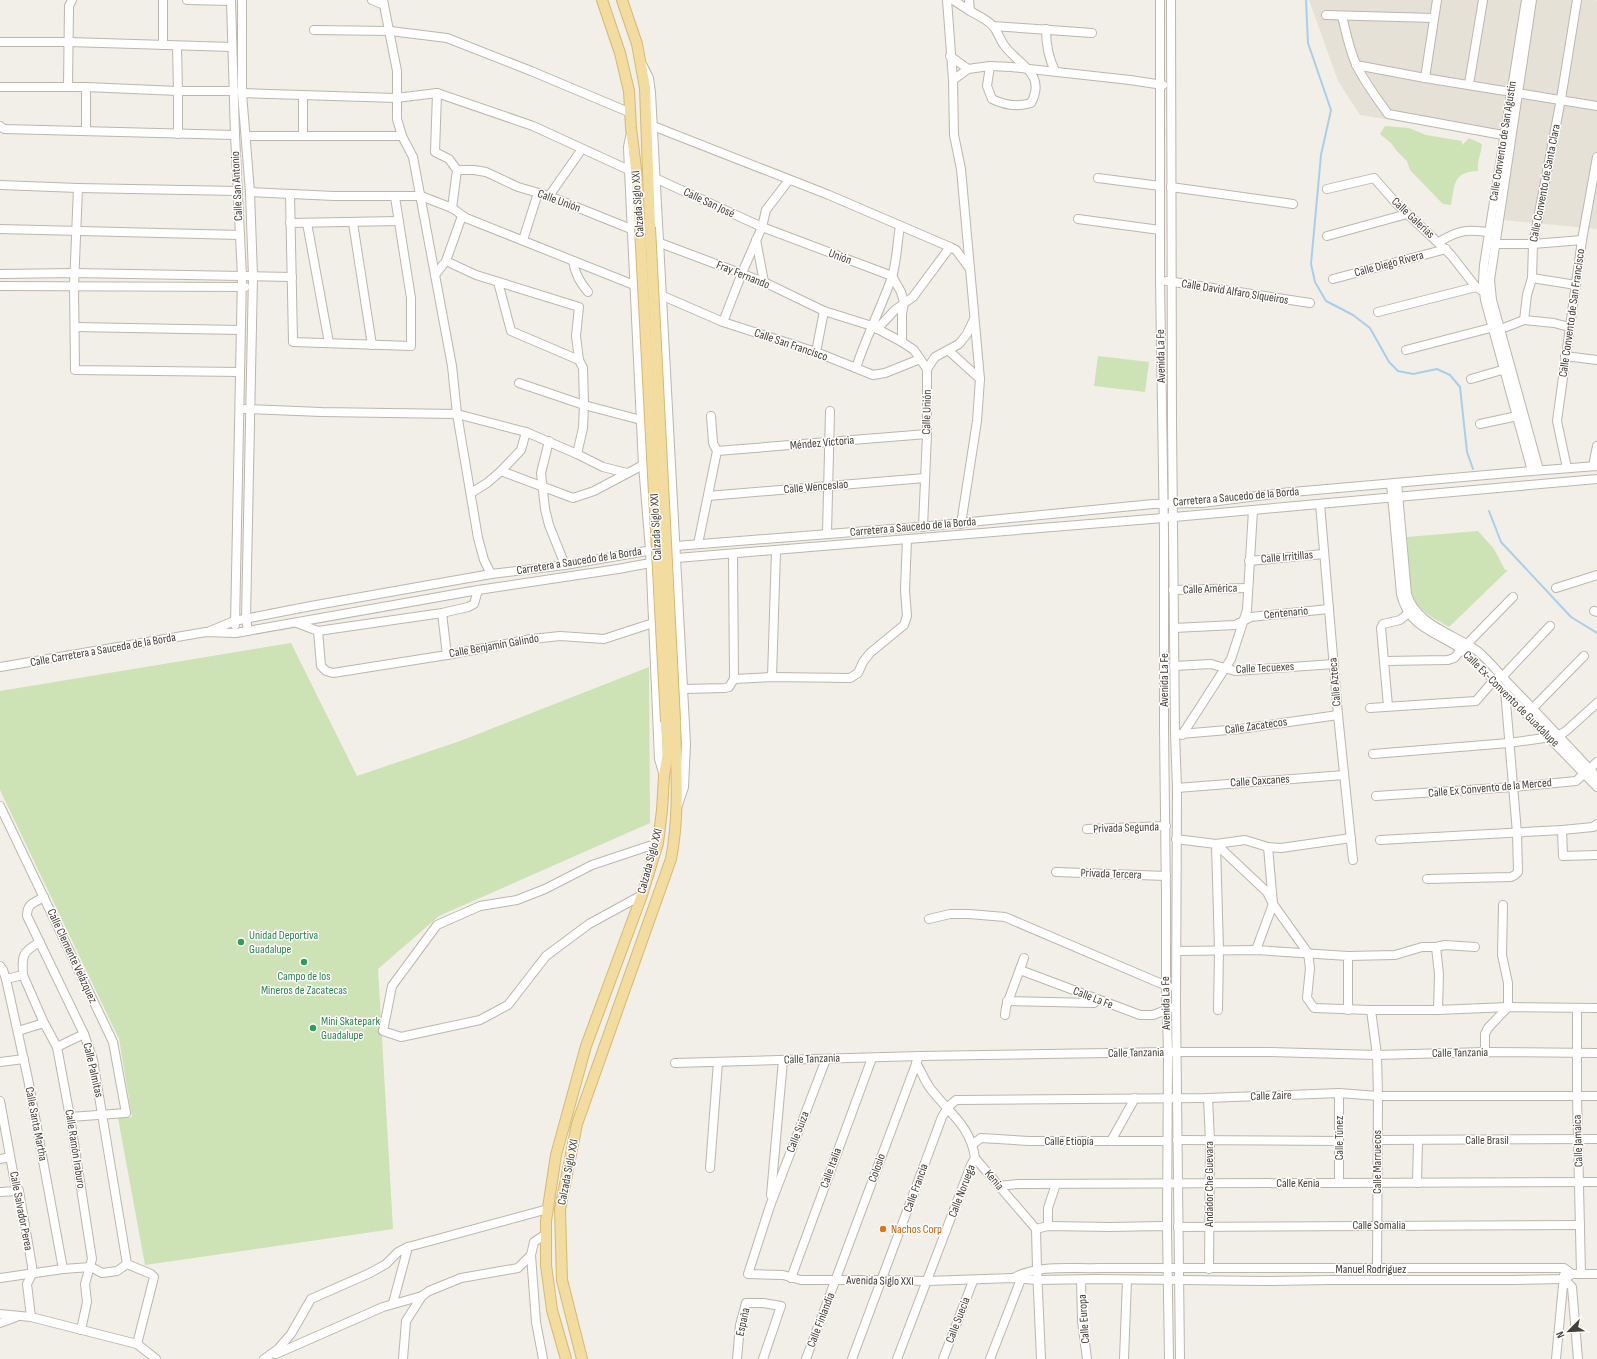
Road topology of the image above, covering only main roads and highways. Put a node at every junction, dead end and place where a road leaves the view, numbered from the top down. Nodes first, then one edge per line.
1 (602, 0) edge
2 (622, 0) edge
3 (641, 228) junction
4 (671, 721) junction
5 (566, 1359) edge
6 (582, 1359) edge

1 - 3 main road, Calzada Siglo XXI
2 - 3 main road, Calzada Siglo XXI
3 - 4 main road, Calzada Siglo XXI, bridge
3 - 4 main road, Calzada Siglo XXI, bridge
4 - 5 main road, Calzada Siglo XXI
4 - 6 main road, Calzada Siglo XXI

